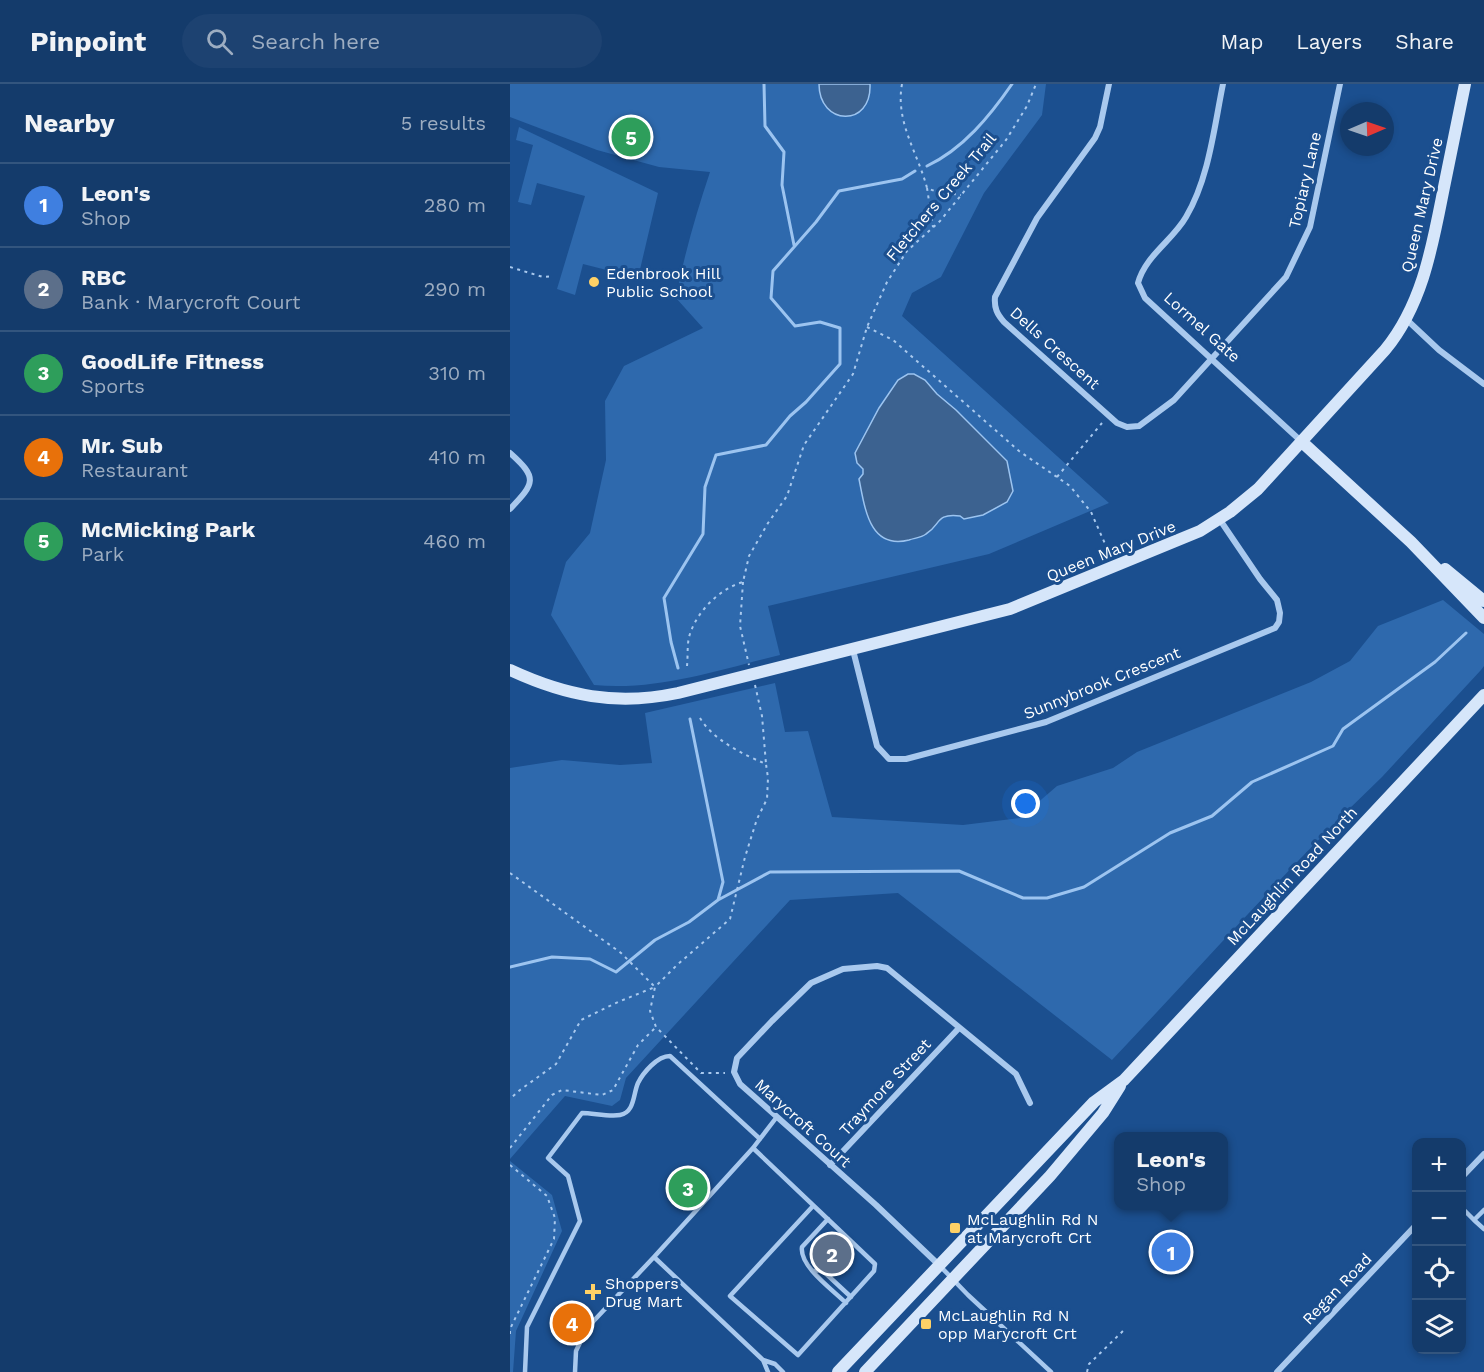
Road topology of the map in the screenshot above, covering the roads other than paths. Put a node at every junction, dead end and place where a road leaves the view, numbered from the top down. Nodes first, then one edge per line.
1 (1109, 84) edge
2 (1223, 84) edge
3 (1340, 84) edge
4 (1465, 84) edge
5 (1406, 319) junction
6 (1213, 358) junction
7 (1484, 384) edge
8 (1302, 442) junction
9 (510, 453) edge
10 (510, 509) edge
11 (1220, 520) junction
12 (1411, 542) junction
13 (1484, 601) edge
14 (1484, 618) edge
15 (853, 650) junction
16 (510, 670) edge
17 (1484, 695) edge
18 (959, 1028) junction
19 (1124, 1080) junction
20 (1030, 1103) dead end
21 (776, 1118) junction
22 (760, 1138) junction
23 (753, 1148) junction
24 (1484, 1154) edge
25 (830, 1166) junction
26 (1466, 1172) edge
27 (813, 1206) junction
28 (1484, 1210) edge
29 (1466, 1213) edge
30 (828, 1219) junction
31 (1474, 1220) junction
32 (1412, 1229) edge
33 (1484, 1229) edge
34 (654, 1257) junction
35 (940, 1266) junction
36 (813, 1270) junction
37 (953, 1280) junction
38 (851, 1297) junction
39 (846, 1303) junction
40 (763, 1360) junction
41 (525, 1372) edge
42 (575, 1372) edge
43 (768, 1372) edge
44 (783, 1372) edge
45 (838, 1372) edge
46 (866, 1372) edge
47 (1051, 1372) edge
48 (1277, 1372) edge

1 - 6 street, Dells Crescent
2 - 6 street, Lormel Gate
3 - 6 street, Topiary Lane
4 - 5 street, Queen Mary Drive
5 - 7 street
5 - 8 street, Queen Mary Drive
6 - 8 street, Lormel Gate
8 - 11 street, Queen Mary Drive
8 - 12 street, Lormel Gate
9 - 10 street
11 - 15 street, Queen Mary Drive
11 - 15 street, Sunnybrook Crescent
12 - 13 street, Lormel Gate
12 - 14 street, Lormel Gate
15 - 16 street, Queen Mary Drive
17 - 19 street, McLaughlin Road North
18 - 20 street, Marycroft Court
18 - 21 street, Marycroft Court
18 - 25 street, Traymore Street
19 - 35 street, McLaughlin Road North
19 - 37 street, McLaughlin Road North
21 - 22 lane
21 - 25 street, Marycroft Court
22 - 23 lane
22 - 41 lane
23 - 27 lane
23 - 34 lane
24 - 26 street
25 - 35 street, Marycroft Court
27 - 30 lane
27 - 39 lane
28 - 31 lane
29 - 31 lane
30 - 36 lane
30 - 38 lane
31 - 33 lane
32 - 48 street, Regan Road
34 - 40 lane
34 - 42 lane
35 - 37 lane
35 - 45 street, McLaughlin Road North
36 - 38 lane
36 - 39 lane
37 - 46 street, McLaughlin Road North
37 - 47 lane
38 - 39 lane
40 - 43 lane
40 - 44 lane

